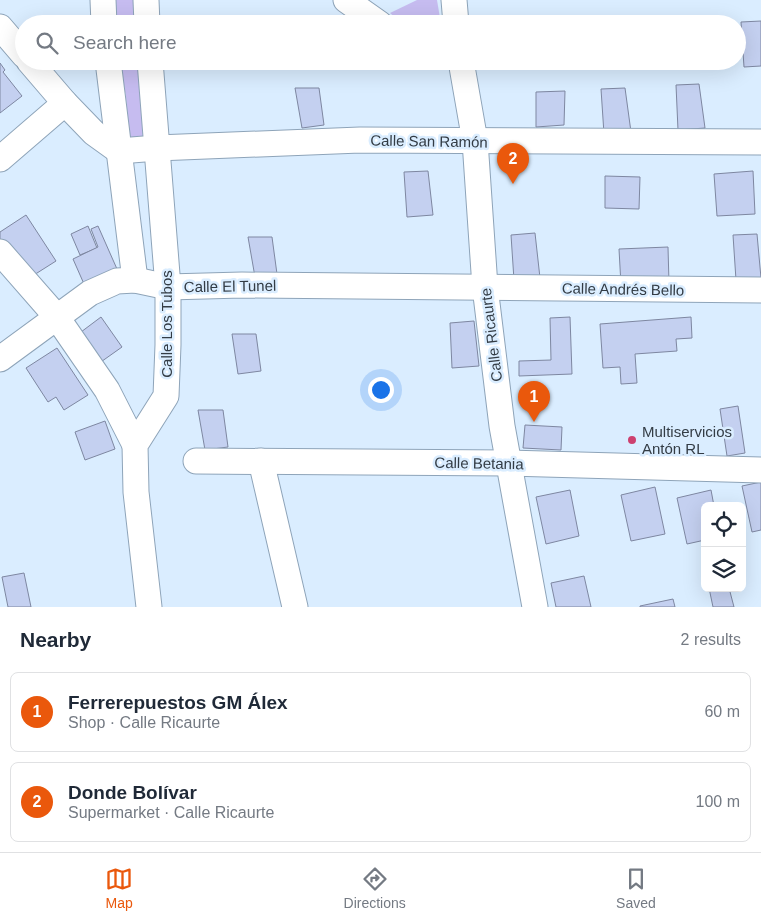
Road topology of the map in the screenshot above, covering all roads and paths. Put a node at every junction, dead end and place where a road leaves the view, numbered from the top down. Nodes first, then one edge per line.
1 (103, 0) edge
2 (346, 0) edge
3 (454, 0) edge
4 (104, 15) edge
5 (367, 15) edge
6 (455, 15) edge
7 (0, 27) edge
8 (15, 44) edge
9 (37, 70) edge
10 (109, 70) edge
11 (151, 70) edge
12 (458, 70) edge
13 (65, 103) junction
14 (476, 141) junction
15 (761, 142) edge
16 (157, 148) junction
17 (119, 151) junction
18 (0, 159) edge
19 (0, 252) edge
20 (136, 280) junction
21 (168, 287) junction
22 (485, 287) junction
23 (761, 290) edge
24 (56, 316) junction
25 (0, 359) edge
26 (135, 445) junction
27 (261, 460) junction
28 (196, 461) dead end
29 (508, 462) junction
30 (761, 470) edge
31 (149, 607) edge
32 (295, 607) edge
33 (535, 607) edge

1 - 4 street
2 - 5 street
3 - 6 street
7 - 8 street
9 - 13 street
10 - 17 street
11 - 16 street, Calle Los Tubos
12 - 14 street, Calle Ricaurte
13 - 17 street
13 - 18 street
14 - 15 street, Calle San Ramón
14 - 16 street, Calle San Ramón
14 - 22 street, Calle Ricaurte
16 - 17 street, Calle San Ramón
16 - 21 street, Calle Los Tubos
17 - 20 street
19 - 24 street
20 - 21 street, Calle El Tunel
20 - 24 street, Calle El Tunel
21 - 22 street, Calle El Tunel
21 - 26 street, Calle Los Tubos
22 - 23 street, Calle Andrés Bello
22 - 29 street, Calle Ricaurte
24 - 25 street, Calle El Tunel
24 - 26 street
26 - 31 street
27 - 28 street, Calle Betania
27 - 29 street, Calle Betania
27 - 32 street
29 - 30 street, Calle Betania
29 - 33 street, Calle Ricaurte

